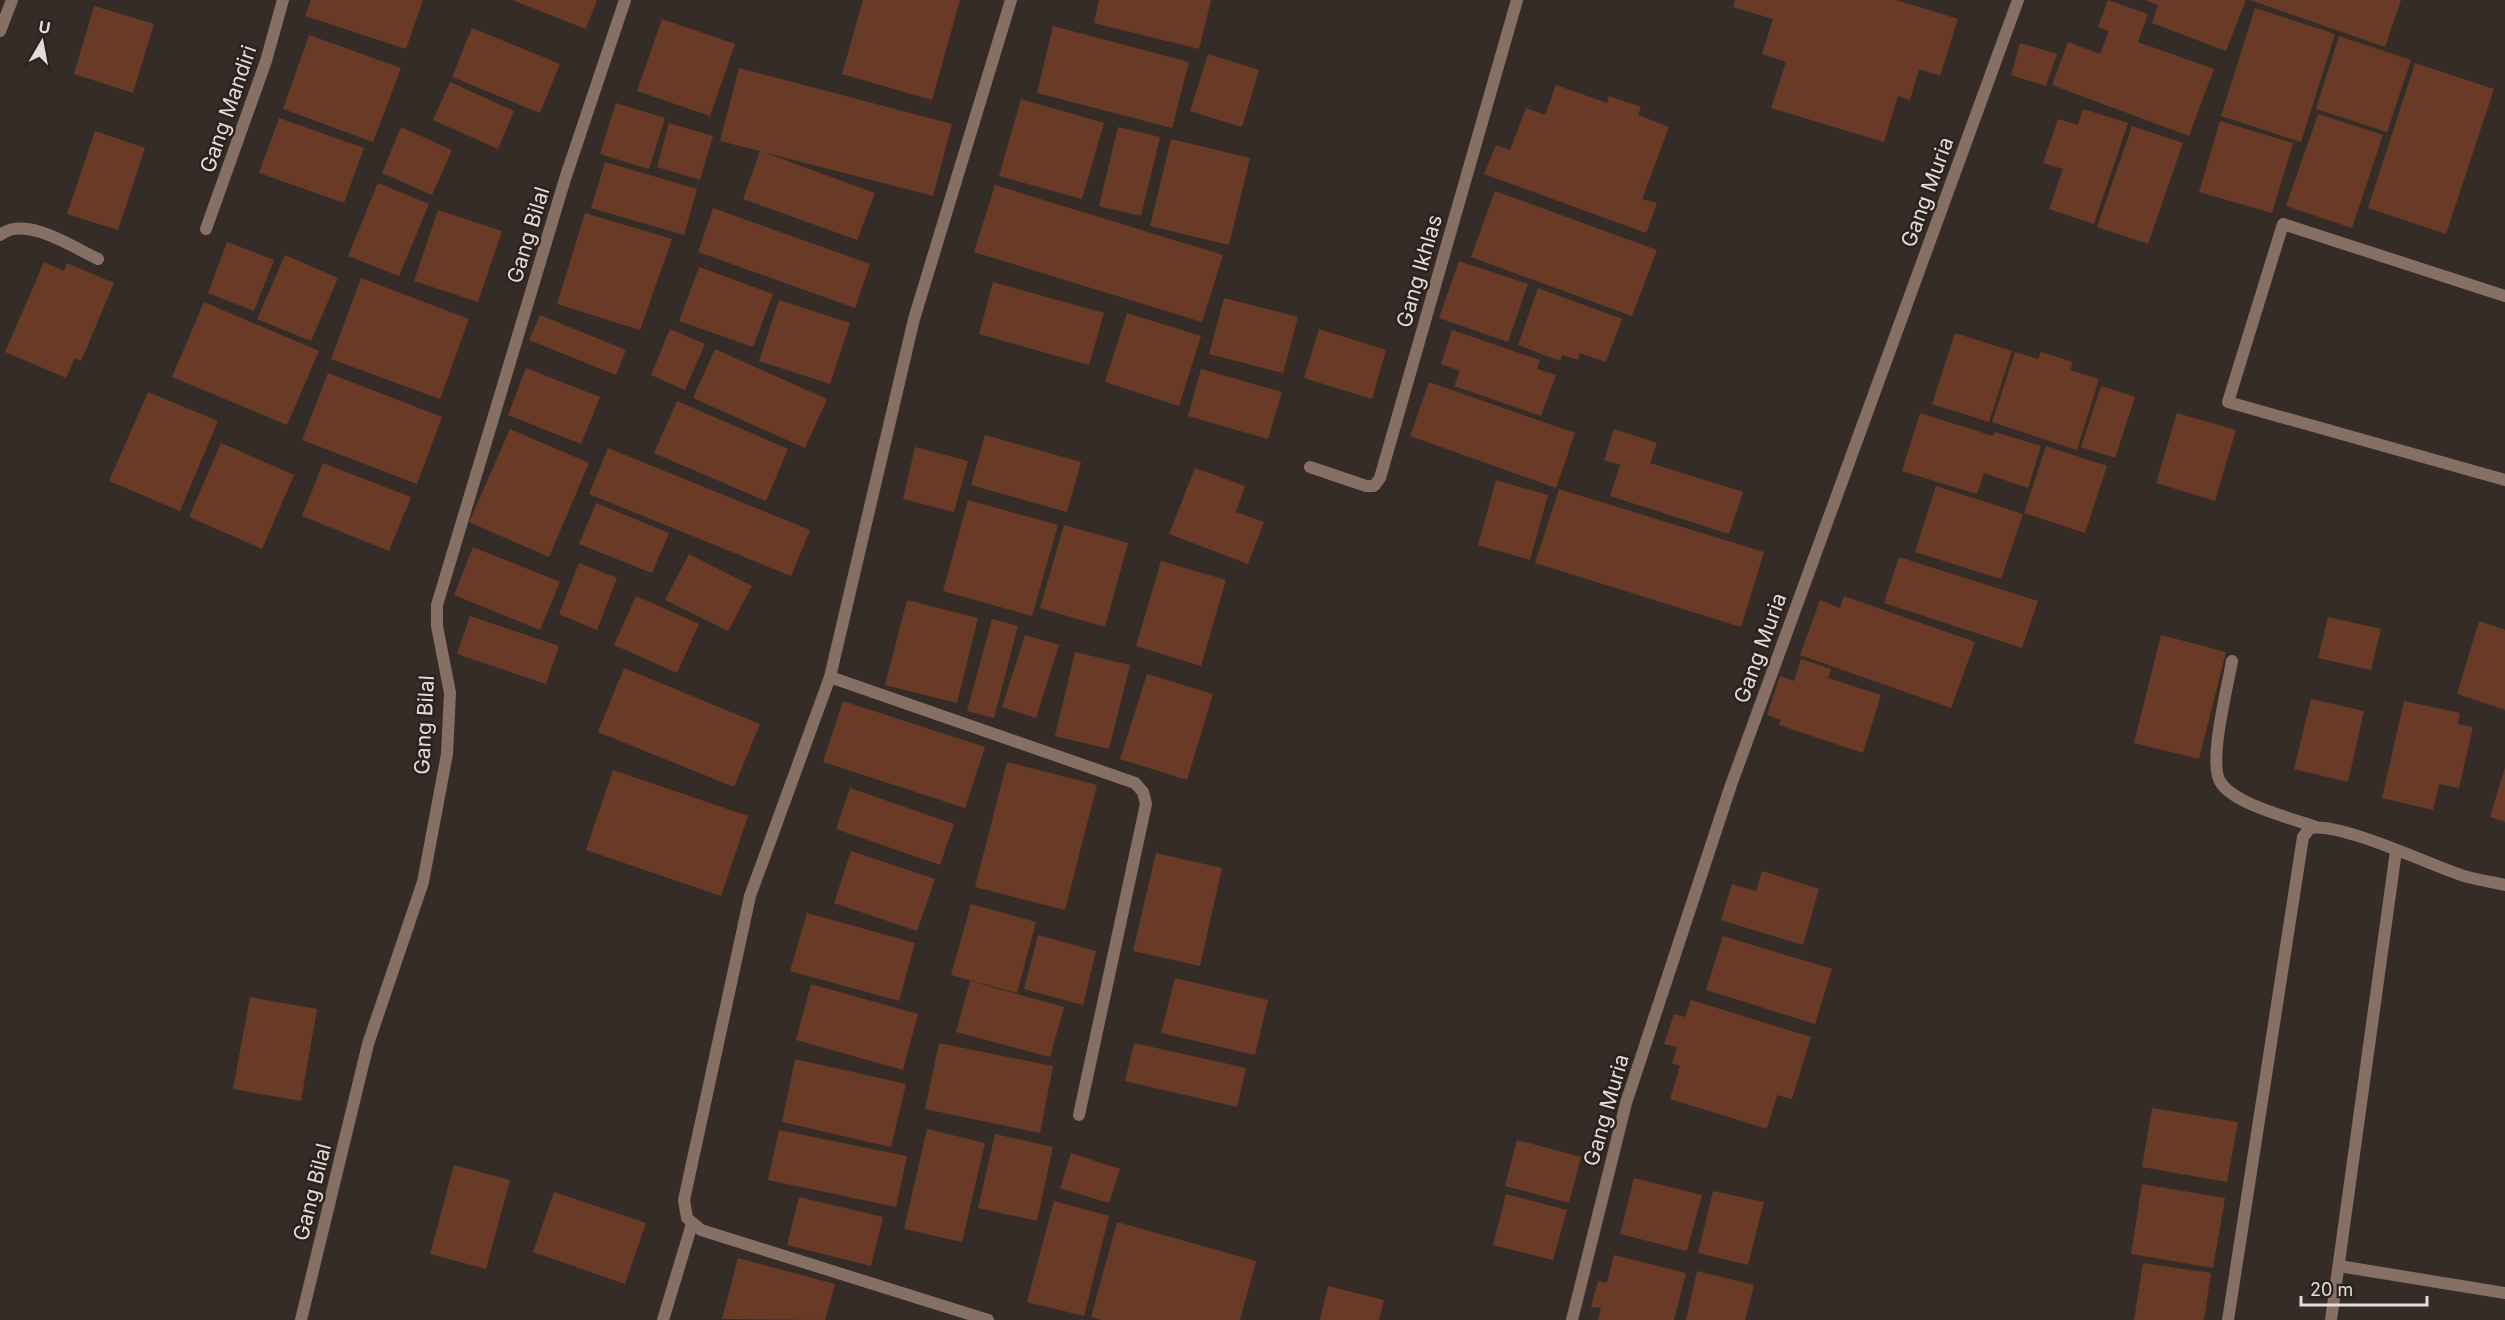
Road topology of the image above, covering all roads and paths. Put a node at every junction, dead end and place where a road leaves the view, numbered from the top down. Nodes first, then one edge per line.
1 (12, 0) edge
2 (284, 0) edge
3 (625, 0) edge
4 (1011, 0) edge
5 (1517, 0) edge
6 (2018, 0) edge
7 (0, 31) edge
8 (206, 229) dead end
9 (0, 235) edge
10 (98, 259) dead end
11 (2505, 296) edge
12 (1310, 467) dead end
13 (2505, 480) edge
14 (2232, 661) dead end
15 (830, 677) junction
16 (2316, 827) junction
17 (2396, 851) junction
18 (2505, 885) edge
19 (1079, 1115) dead end
20 (692, 1224) junction
21 (2339, 1266) junction
22 (2505, 1293) edge
23 (301, 1320) edge
24 (663, 1320) edge
25 (988, 1320) edge
26 (1572, 1320) edge
27 (2228, 1320) edge
28 (2331, 1320) edge

1 - 7 street
2 - 8 street, Gang Mandiri
3 - 23 street, Gang Bilal
4 - 15 street
5 - 12 street, Gang Ikhlas
6 - 26 street, Gang Muria
9 - 10 street
11 - 13 street
14 - 16 street
15 - 19 street
15 - 20 street
16 - 17 street
16 - 27 street
17 - 18 street
17 - 21 street
20 - 24 street
20 - 25 street
21 - 22 street
21 - 28 street

